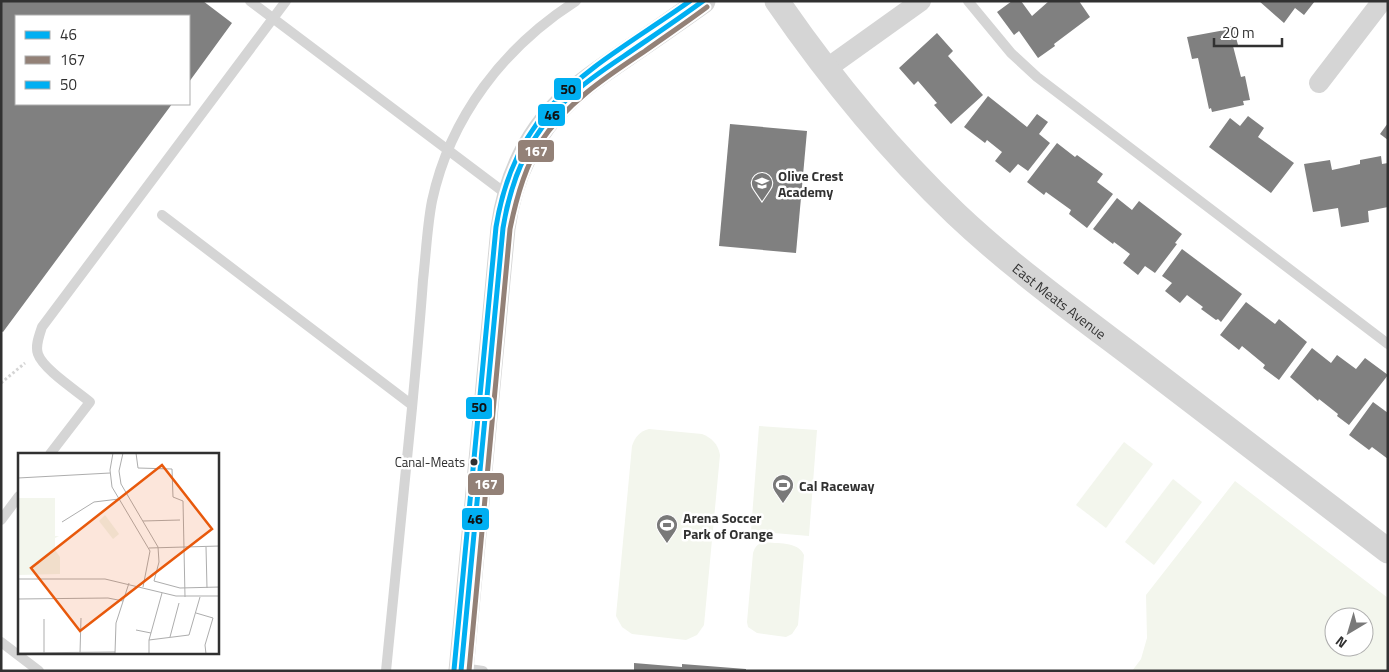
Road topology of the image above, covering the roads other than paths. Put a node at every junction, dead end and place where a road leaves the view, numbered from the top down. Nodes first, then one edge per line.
1 (250, 1) edge
2 (286, 1) edge
3 (576, 1) edge
4 (704, 1) edge
5 (777, 1) edge
6 (921, 1) edge
7 (968, 1) edge
8 (1382, 1) edge
9 (273, 18) junction
10 (826, 69) junction
11 (1319, 83) dead end
12 (448, 150) junction
13 (509, 196) junction
14 (162, 215) dead end
15 (1388, 344) edge
16 (412, 404) junction
17 (51, 453) edge
18 (18, 497) edge
19 (1, 520) edge
20 (1388, 551) edge
21 (1, 642) edge
22 (468, 670) edge
23 (39, 671) edge
24 (386, 671) edge

1 - 9 lane
2 - 9 lane
3 - 12 lane
4 - 13 street
5 - 10 street, East Meats Avenue
6 - 10 street
7 - 15 lane
8 - 11 street
9 - 12 lane
9 - 17 lane
10 - 20 street, East Meats Avenue
12 - 13 lane
12 - 16 lane
13 - 22 street
14 - 16 lane
16 - 24 lane
18 - 19 lane
21 - 23 lane

